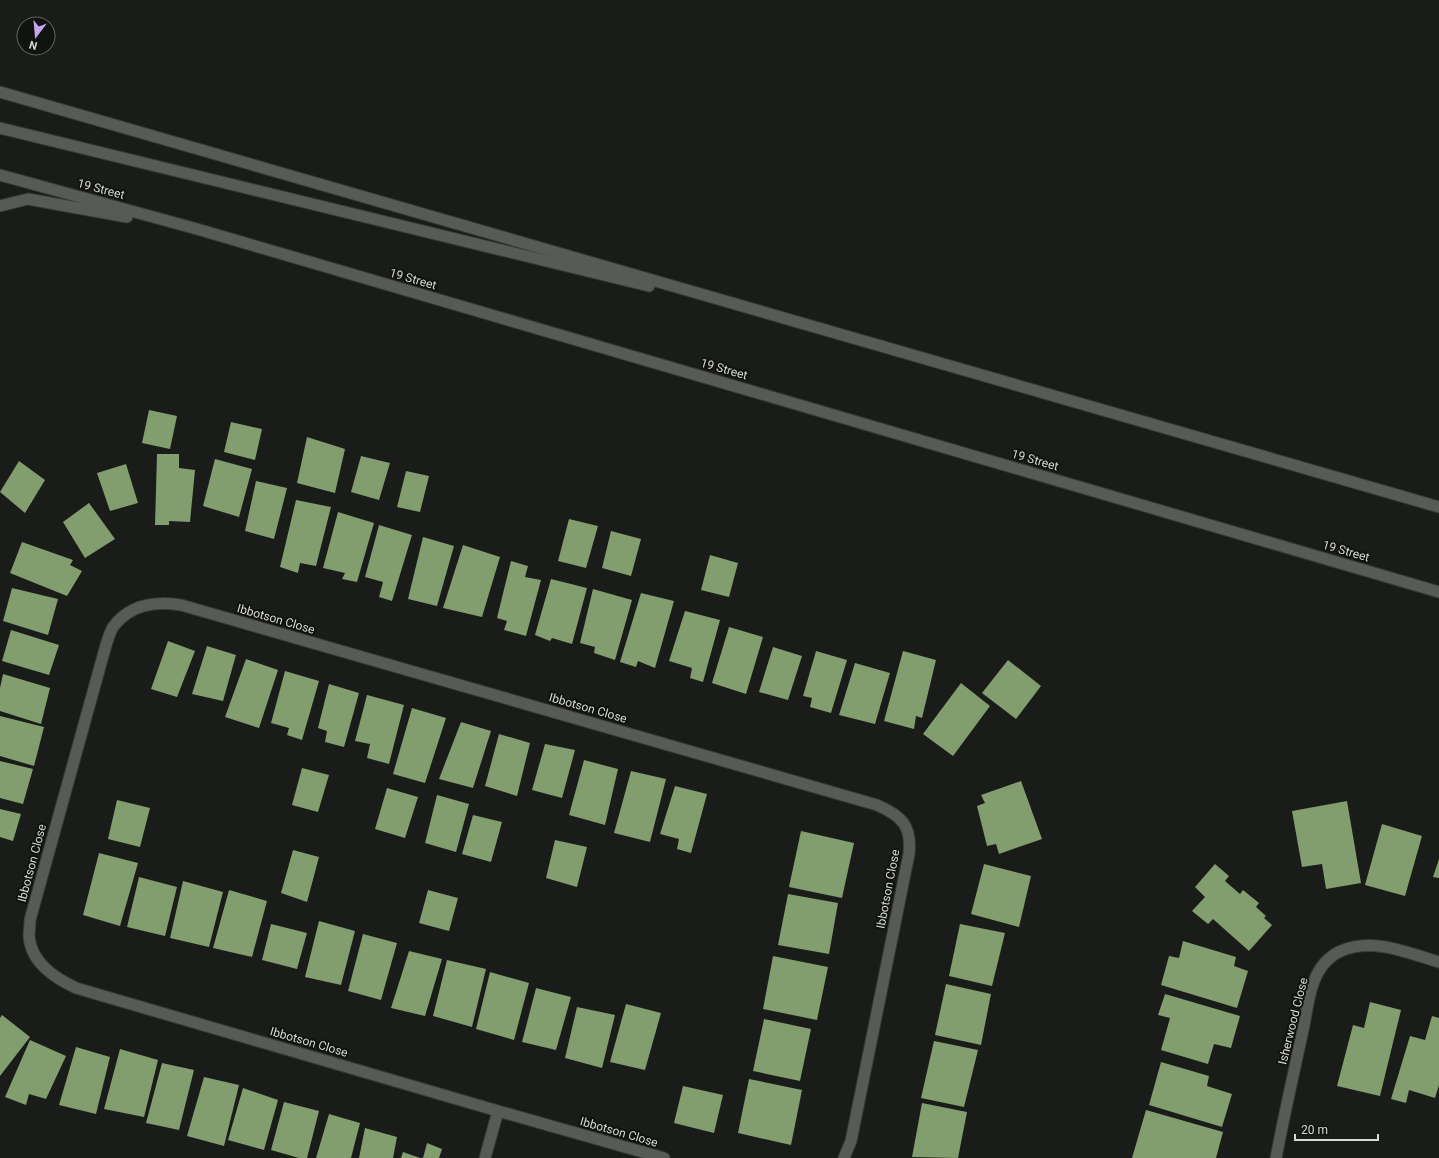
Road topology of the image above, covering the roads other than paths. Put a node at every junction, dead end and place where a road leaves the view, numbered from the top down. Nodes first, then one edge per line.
1 (0, 92) edge
2 (0, 128) edge
3 (0, 175) edge
4 (0, 206) edge
5 (197, 229) junction
6 (811, 325) junction
7 (1439, 507) edge
8 (1439, 592) edge
9 (1439, 962) edge
10 (498, 1111) junction
11 (485, 1158) edge
12 (664, 1158) edge
13 (844, 1158) edge
14 (1276, 1158) edge

1 - 6 main road
2 - 6 main road
3 - 5 main road, 19 Street
4 - 5 main road
5 - 8 main road, 19 Street
6 - 7 main road
9 - 14 main road, Isherwood Close
10 - 11 main road
10 - 12 main road, Ibbotson Close
10 - 13 main road, Ibbotson Close

